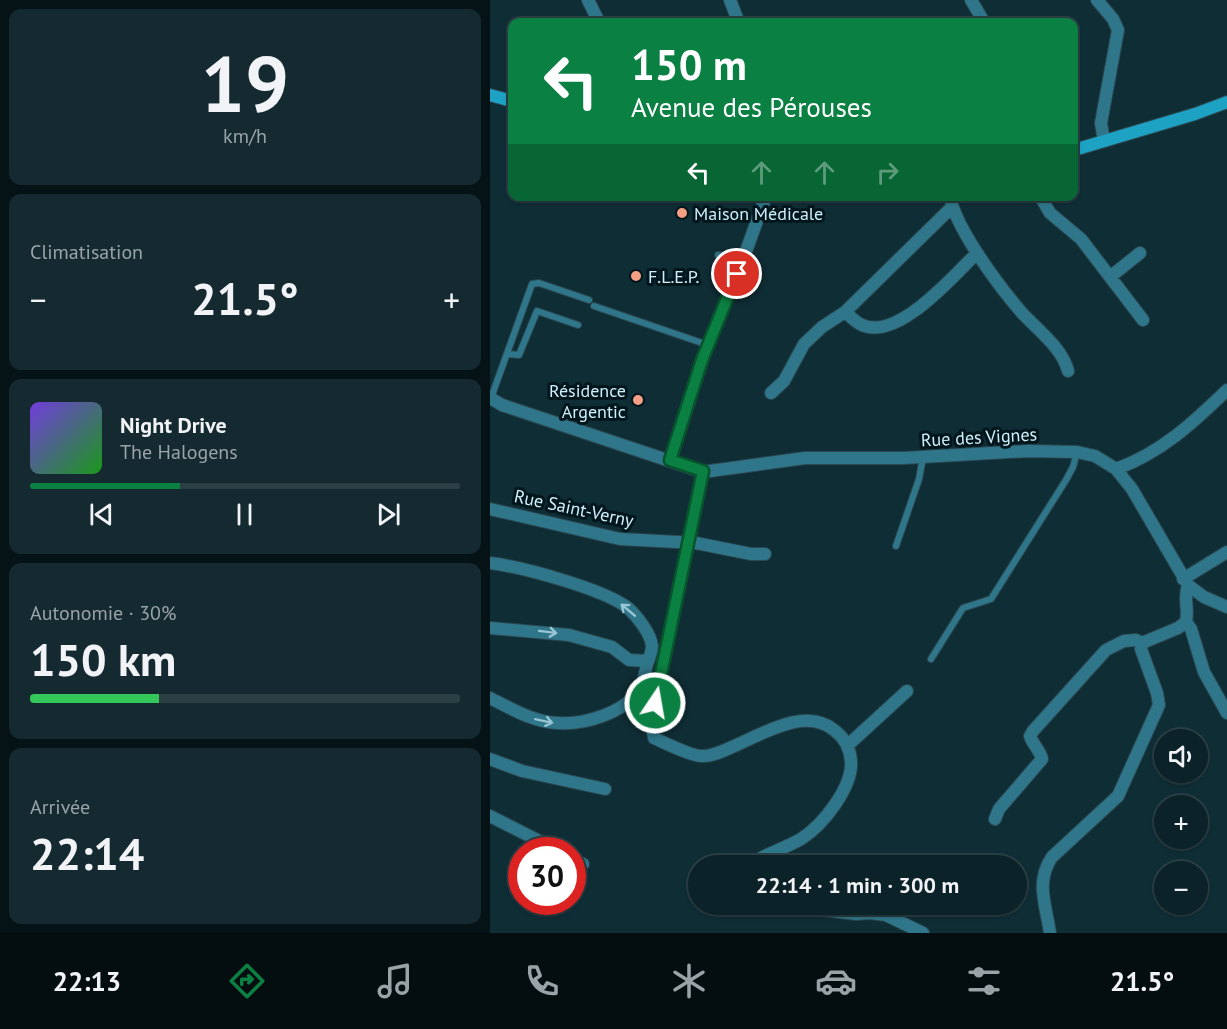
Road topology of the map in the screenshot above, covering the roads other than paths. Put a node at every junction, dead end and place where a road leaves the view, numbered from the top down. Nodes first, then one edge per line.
1 (588, 0) edge
2 (730, 0) edge
3 (971, 0) edge
4 (1097, 0) edge
5 (597, 18) edge
6 (737, 18) edge
7 (982, 18) edge
8 (490, 94) edge
9 (508, 100) edge
10 (1226, 102) edge
11 (1104, 141) junction
12 (1078, 149) edge
13 (764, 201) edge
14 (1043, 201) edge
15 (951, 202) edge
16 (978, 253) junction
17 (1140, 253) dead end
18 (745, 254) junction
19 (718, 255) dead end
20 (1110, 277) junction
21 (845, 312) junction
22 (1143, 320) dead end
23 (578, 325) dead end
24 (708, 345) junction
25 (507, 354) junction
26 (1068, 371) dead end
27 (490, 381) edge
28 (1226, 390) edge
29 (771, 393) dead end
30 (490, 398) edge
31 (1077, 452) junction
32 (923, 457) junction
33 (670, 460) junction
34 (1117, 469) junction
35 (703, 471) junction
36 (490, 509) edge
37 (687, 543) junction
38 (896, 546) dead end
39 (1226, 552) edge
40 (765, 554) dead end
41 (490, 563) edge
42 (1185, 582) junction
43 (1226, 608) edge
44 (1186, 622) junction
45 (490, 628) edge
46 (1142, 643) junction
47 (652, 646) junction
48 (666, 648) junction
49 (931, 659) dead end
50 (648, 661) junction
51 (907, 691) dead end
52 (490, 698) edge
53 (1226, 713) edge
54 (848, 745) junction
55 (490, 759) edge
56 (605, 789) dead end
57 (490, 816) edge
58 (995, 819) dead end
59 (531, 837) edge
60 (764, 855) edge
61 (886, 915) edge
62 (923, 933) edge
63 (1050, 933) edge

1 - 5 street
2 - 6 street
3 - 7 street
4 - 11 street
8 - 9 main road
10 - 11 main road
11 - 12 main road
13 - 18 street
14 - 20 street
15 - 16 street
15 - 21 street
16 - 21 street
16 - 26 street
17 - 20 street
18 - 19 lane
18 - 24 street
20 - 22 street
21 - 29 street
23 - 25 lane
24 - 25 lane
24 - 33 street
25 - 30 lane
27 - 30 lane
28 - 34 street
30 - 33 street
31 - 32 street, Rue des Vignes
31 - 34 street, Rue des Vignes
31 - 49 lane
32 - 35 street, Rue des Vignes
32 - 38 lane
33 - 35 street
34 - 42 street, Rue des Vignes
35 - 37 street
36 - 37 street, Rue Saint-Verny
37 - 40 street, Rue Saint-Verny
37 - 48 street
39 - 42 street
47 -> 41 street
42 - 43 street, Rue des Vignes
42 - 44 street, Rue des Vignes
44 - 46 street
44 - 53 street
45 -> 50 street
46 - 58 street
46 - 63 street
47 - 48 street
47 - 50 street
48 - 54 street
52 -> 50 street
51 - 54 street
54 - 60 street
55 - 56 street
57 - 59 street
61 - 62 street

